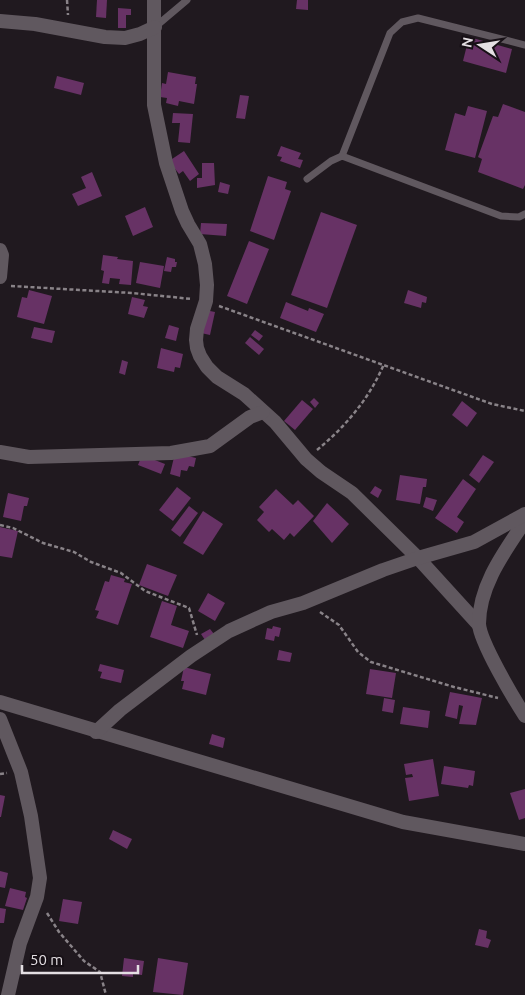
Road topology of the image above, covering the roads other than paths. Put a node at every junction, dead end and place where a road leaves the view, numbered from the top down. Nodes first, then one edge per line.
1 (154, 0) edge
2 (187, 0) edge
3 (0, 21) edge
4 (154, 27) junction
5 (525, 45) edge
6 (342, 156) junction
7 (307, 179) dead end
8 (525, 214) edge
9 (0, 250) edge
10 (5, 282) edge
11 (262, 412) junction
12 (0, 452) edge
13 (525, 514) edge
14 (525, 521) edge
15 (418, 558) junction
16 (479, 625) junction
17 (0, 702) edge
18 (525, 716) edge
19 (0, 719) edge
20 (96, 732) junction
21 (525, 844) edge
22 (8, 995) edge

1 - 4 street
2 - 4 lane
3 - 4 street
4 - 11 street
5 - 6 lane
6 - 7 lane
6 - 8 lane
9 - 10 street
11 - 12 street
11 - 15 street
13 - 15 street
14 - 16 street
15 - 16 street
15 - 20 street
16 - 18 street
17 - 20 street
19 - 22 street
20 - 21 street

